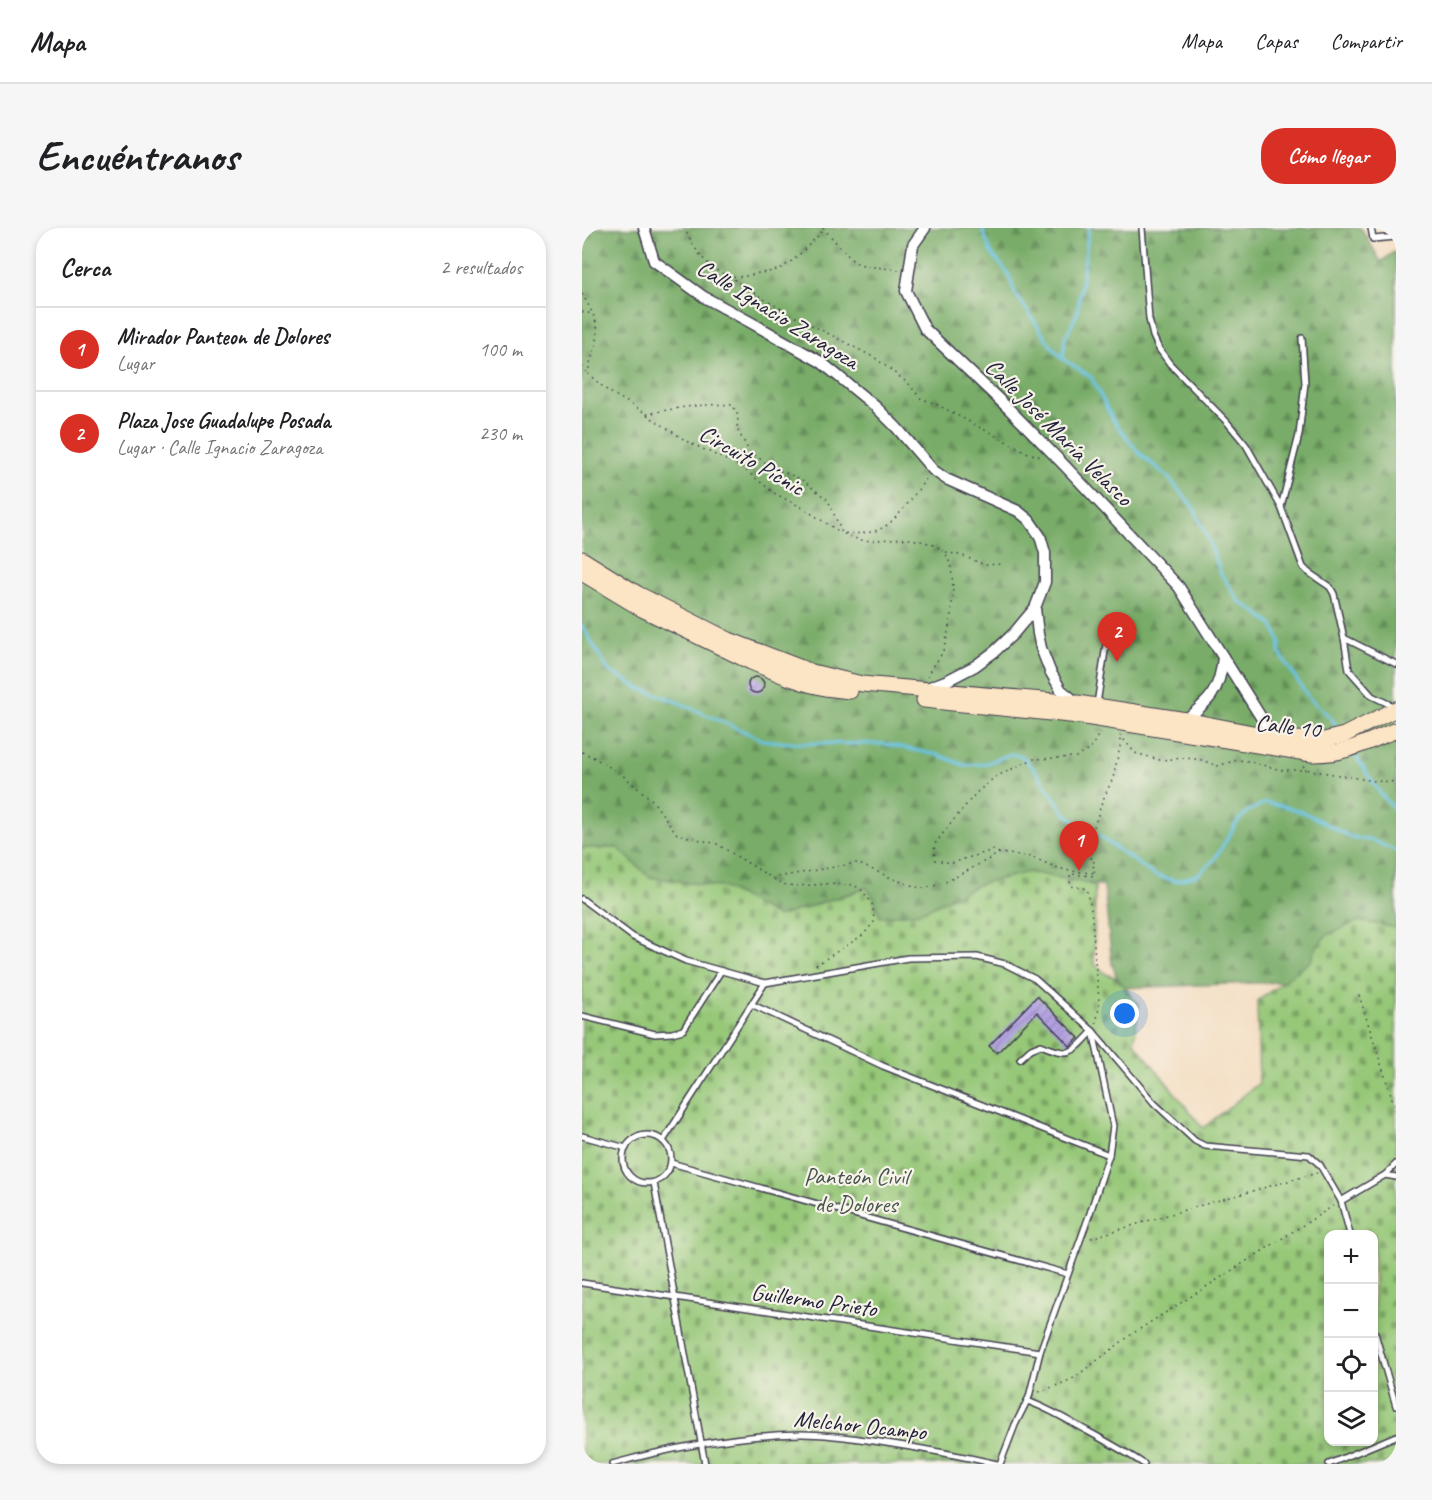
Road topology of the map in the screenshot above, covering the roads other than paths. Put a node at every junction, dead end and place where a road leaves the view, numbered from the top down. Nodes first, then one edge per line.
1 (644, 228) edge
2 (925, 228) edge
3 (1142, 228) edge
4 (1371, 228) edge
5 (1396, 237) edge
6 (1302, 338) dead end
7 (1281, 507) junction
8 (582, 559) edge
9 (582, 573) edge
10 (1035, 608) junction
11 (1107, 638) dead end
12 (1344, 638) junction
13 (1223, 657) junction
14 (1396, 664) edge
15 (923, 690) junction
16 (1097, 706) junction
17 (1396, 708) edge
18 (1078, 710) junction
19 (1186, 720) junction
20 (1396, 730) edge
21 (1171, 731) junction
22 (1277, 743) junction
23 (582, 899) edge
24 (721, 971) junction
25 (765, 984) junction
26 (751, 1004) junction
27 (582, 1016) edge
28 (1092, 1030) junction
29 (1020, 1059) dead end
30 (582, 1136) edge
31 (663, 1141) junction
32 (626, 1148) junction
33 (1108, 1155) junction
34 (671, 1163) junction
35 (1396, 1164) edge
36 (1385, 1175) junction
37 (1396, 1177) edge
38 (654, 1182) junction
39 (1341, 1201) junction
40 (1349, 1230) edge
41 (1068, 1274) junction
42 (582, 1283) edge
43 (674, 1298) junction
44 (1376, 1338) edge
45 (1040, 1352) junction
46 (1028, 1398) junction
47 (1396, 1406) edge
48 (1396, 1436) edge
49 (702, 1443) junction
50 (612, 1464) edge
51 (705, 1464) edge
52 (998, 1464) edge
53 (1144, 1464) edge
54 (1329, 1464) edge

1 - 10 street, Calle Ignacio Zaragoza
2 - 13 street, Calle José María Velasco
3 - 7 lane
4 - 5 lane
6 - 7 lane
7 - 12 lane
8 - 15 street, Calle Ignacio Zaragoza
9 - 18 street, Calle Ignacio Zaragoza
10 - 15 street, Calle Ignacio Zaragoza
10 - 18 street, Calle Ignacio Zaragoza
11 - 16 lane
12 - 14 lane
12 - 17 lane
13 - 19 street
13 - 22 street, Calle José María Velasco
15 - 18 street, Calle Ignacio Zaragoza
16 - 18 street, Calle Ignacio Zaragoza
16 - 19 street, Calle Ignacio Zaragoza
17 - 22 street, Calle 10
18 - 21 street, Calle Ignacio Zaragoza
19 - 21 street
19 - 22 street, Calle 10
20 - 22 street, Calle 10
21 - 22 street, Calle 10
23 - 24 lane
24 - 25 lane
24 - 27 lane
25 - 26 lane
25 - 28 lane
26 - 31 lane
26 - 33 lane
28 - 29 lane
28 - 33 lane
28 - 39 lane
30 - 32 lane
31 - 32 lane
31 - 34 lane
32 - 38 lane
33 - 41 lane
34 - 38 lane
34 - 41 lane
35 - 36 lane
36 - 37 lane
36 - 39 lane
38 - 43 lane
39 - 40 lane
41 - 45 lane
42 - 43 lane, Guillermo Prieto
43 - 45 lane, Guillermo Prieto
43 - 49 lane
44 - 47 lane
45 - 46 lane
46 - 52 lane
46 - 53 lane
48 - 54 lane
49 - 50 lane, Melchor Ocampo
49 - 51 lane
49 - 52 lane, Melchor Ocampo

